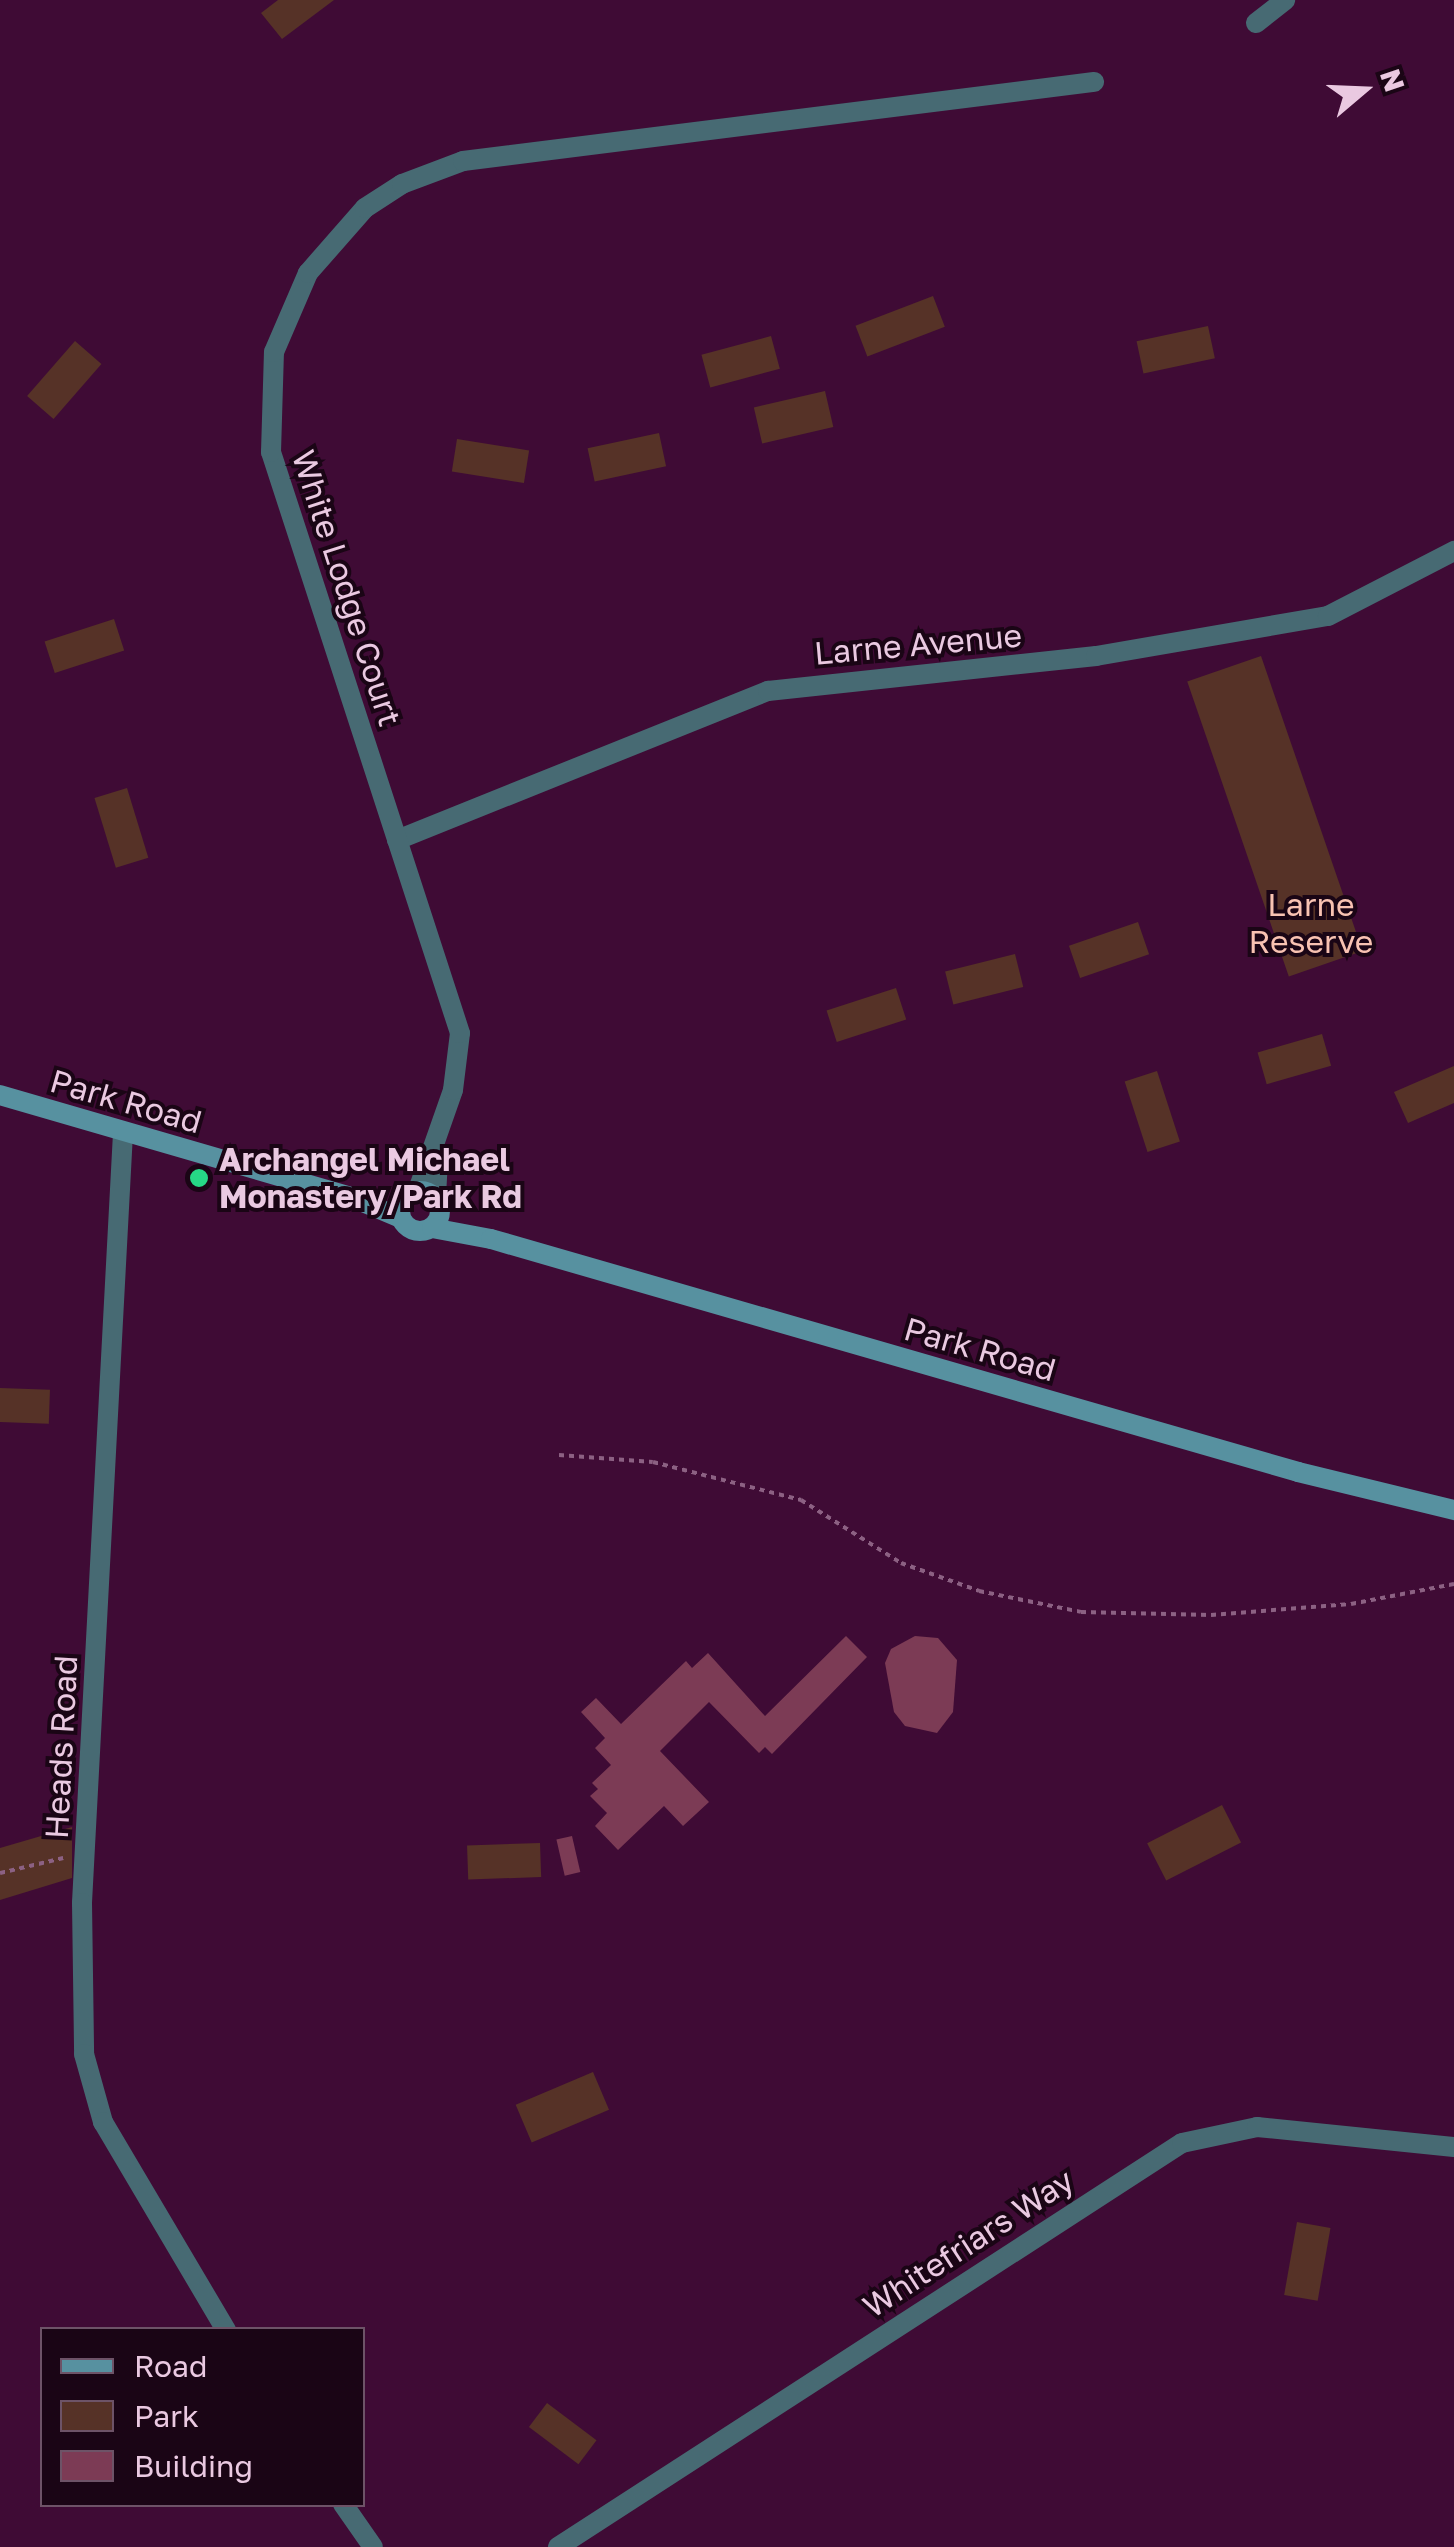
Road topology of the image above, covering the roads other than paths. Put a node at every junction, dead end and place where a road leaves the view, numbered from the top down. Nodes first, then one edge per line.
1 (1285, 0) edge
2 (1256, 23) dead end
3 (1094, 82) dead end
4 (1454, 551) edge
5 (397, 840) junction
6 (0, 1095) edge
7 (123, 1132) junction
8 (351, 1197) junction
9 (426, 1204) junction
10 (401, 1218) junction
11 (1454, 1510) edge
12 (1454, 2147) edge
13 (224, 2327) edge
14 (345, 2507) edge
15 (373, 2547) edge
16 (558, 2547) edge

1 - 2 street
3 - 5 street, White Lodge Court
4 - 5 street, Larne Avenue
5 - 9 street, White Lodge Court
6 - 7 street, Park Road
7 - 8 street, Park Road
7 - 13 street, Heads Road
8 - 9 street, Park Road
8 - 10 street, Park Road
9 - 10 street
9 - 10 street, Park Road
9 - 11 street, Park Road
12 - 16 street, Whitefriars Way
14 - 15 street

